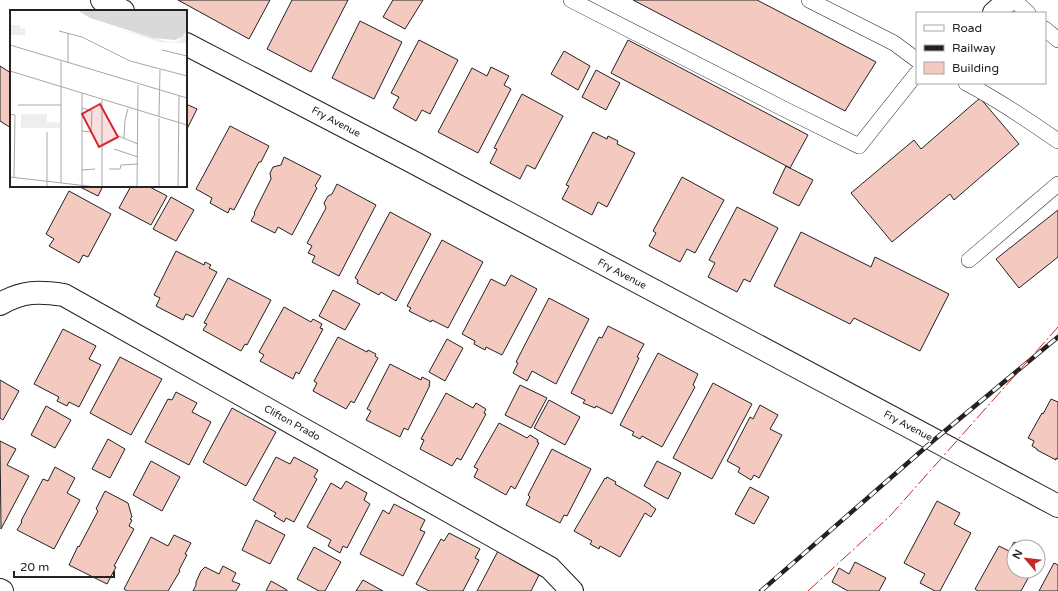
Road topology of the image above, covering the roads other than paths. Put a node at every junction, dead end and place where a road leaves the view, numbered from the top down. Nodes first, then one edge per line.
1 (102, 0) edge
2 (571, 0) edge
3 (809, 0) edge
4 (1009, 0) edge
5 (1014, 0) edge
6 (121, 10) edge
7 (995, 12) edge
8 (1027, 12) edge
9 (1046, 30) edge
10 (1058, 40) edge
11 (187, 45) edge
12 (916, 59) edge
13 (916, 73) edge
14 (968, 84) edge
15 (1058, 141) edge
16 (1058, 184) edge
17 (969, 260) dead end
18 (0, 304) edge
19 (1058, 506) edge
20 (572, 591) edge

1 - 6 street
2 - 13 lane
3 - 12 lane
4 - 7 street
5 - 8 lane
9 - 10 lane
11 - 19 street, Fry Avenue
14 - 15 lane
16 - 17 lane
18 - 20 street, Clifton Prado

